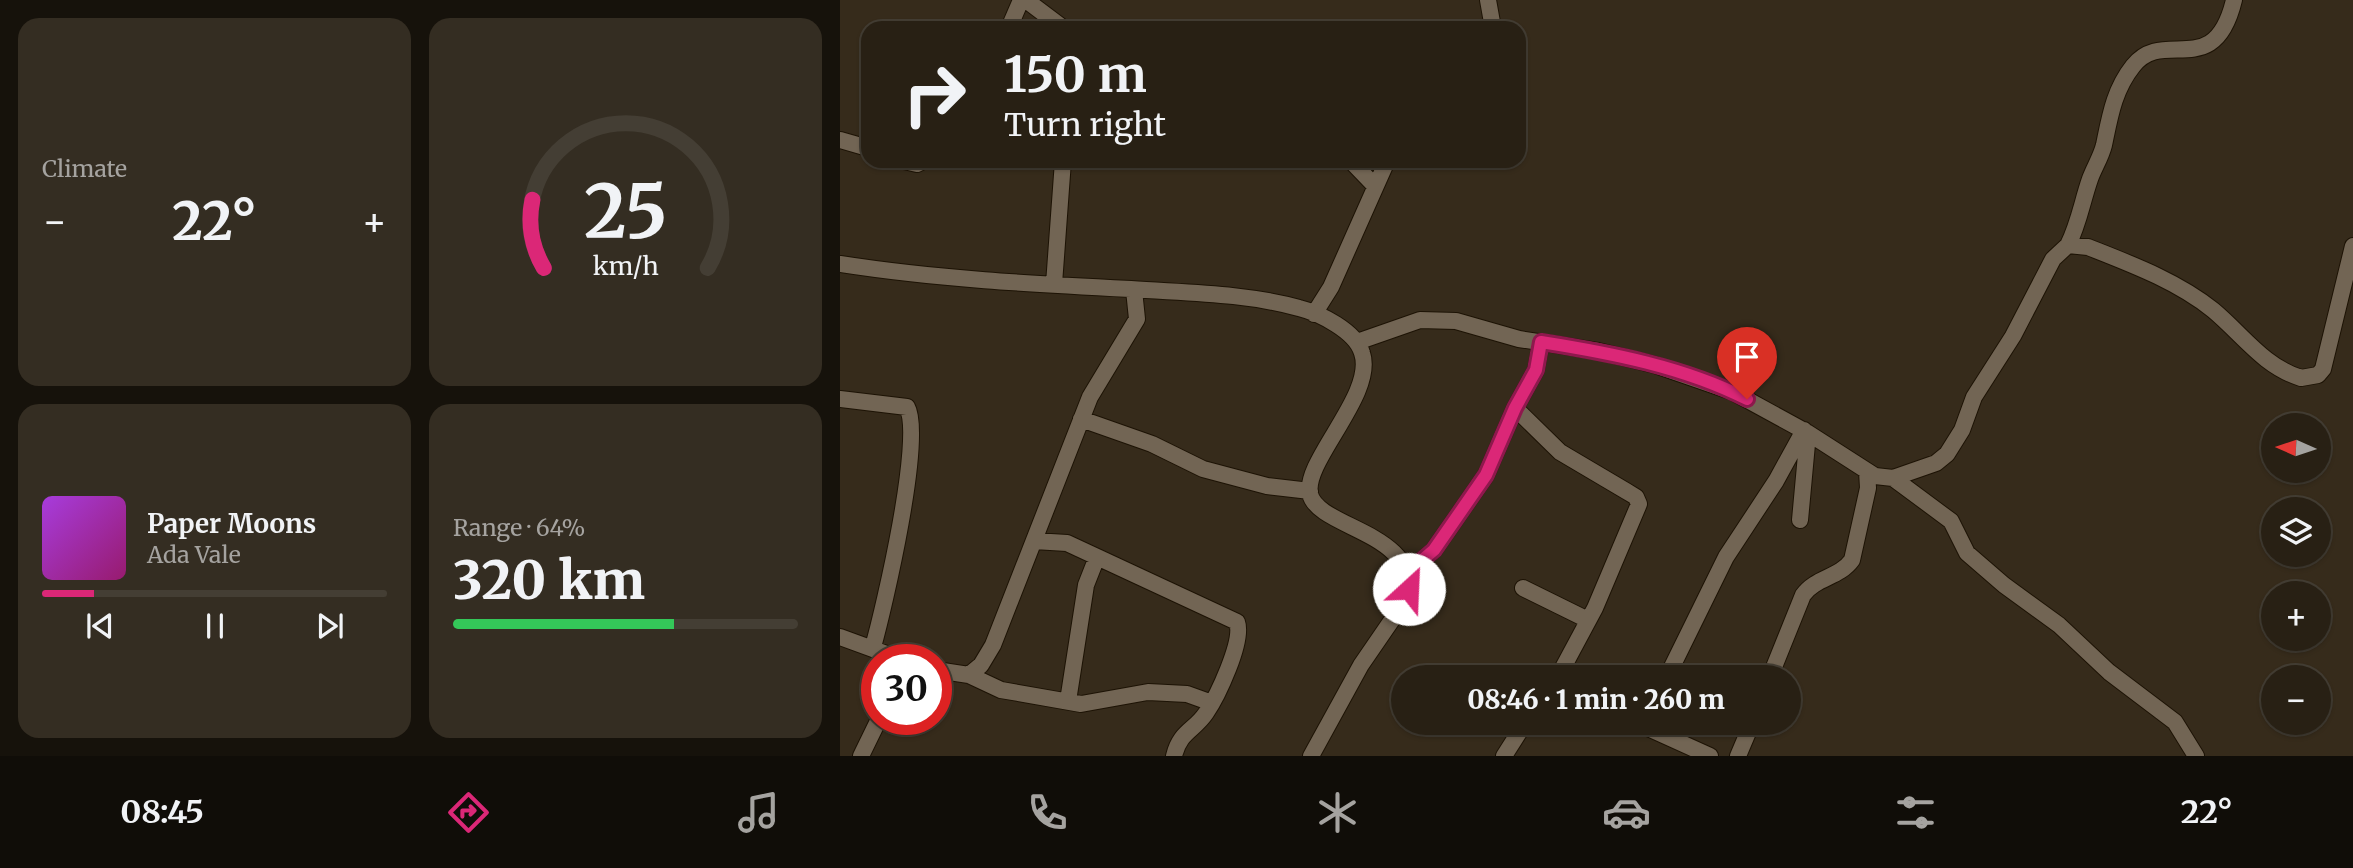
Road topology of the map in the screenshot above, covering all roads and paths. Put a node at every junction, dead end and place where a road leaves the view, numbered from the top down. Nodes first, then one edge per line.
1 (1023, 0) edge
2 (1489, 0) edge
3 (2234, 0) edge
4 (1012, 21) edge
5 (1053, 21) edge
6 (1492, 21) edge
7 (840, 140) edge
8 (861, 146) edge
9 (1062, 168) edge
10 (1358, 168) edge
11 (1384, 168) edge
12 (1375, 186) junction
13 (2068, 245) junction
14 (2353, 246) edge
15 (840, 264) edge
16 (1054, 284) junction
17 (1134, 290) junction
18 (1314, 314) junction
19 (1357, 342) junction
20 (1541, 342) junction
21 (840, 399) edge
22 (1515, 408) junction
23 (1081, 419) junction
24 (1806, 432) junction
25 (1867, 471) junction
26 (1893, 478) junction
27 (1310, 491) junction
28 (1800, 520) dead end
29 (1034, 541) junction
30 (1097, 557) junction
31 (1407, 573) junction
32 (1523, 589) dead end
33 (1588, 620) junction
34 (840, 638) edge
35 (862, 644) edge
36 (874, 644) edge
37 (1564, 665) edge
38 (1673, 665) edge
39 (1775, 665) edge
40 (952, 672) edge
41 (968, 675) junction
42 (1068, 701) junction
43 (1212, 703) junction
44 (871, 735) edge
45 (1517, 735) edge
46 (1665, 735) edge
47 (1747, 735) edge
48 (861, 756) edge
49 (1174, 756) edge
50 (1311, 756) edge
51 (1504, 756) edge
52 (1710, 756) edge
53 (1738, 756) edge
54 (2196, 756) edge

1 - 4 street
1 - 5 street
2 - 6 street
3 - 13 street
7 - 8 street
9 - 16 street
10 - 12 street
11 - 12 street
12 - 18 street
13 - 14 street
13 - 26 street
15 - 16 street
16 - 17 street
17 - 18 street
17 - 23 street
18 - 19 street
19 - 20 street
19 - 27 street
20 - 22 street
20 - 24 street
21 - 36 street
22 - 31 street
22 - 33 street
23 - 27 street
23 - 29 street
24 - 25 street
24 - 28 street
24 - 38 street
25 - 26 street
25 - 39 street
26 - 54 street
27 - 31 street
29 - 30 street
29 - 41 street
30 - 42 street
30 - 43 street
31 - 50 street
32 - 33 street
33 - 37 street
34 - 35 street
40 - 41 street
41 - 42 street
42 - 43 street
43 - 49 street
44 - 48 street
45 - 51 street
46 - 52 street
47 - 53 street

